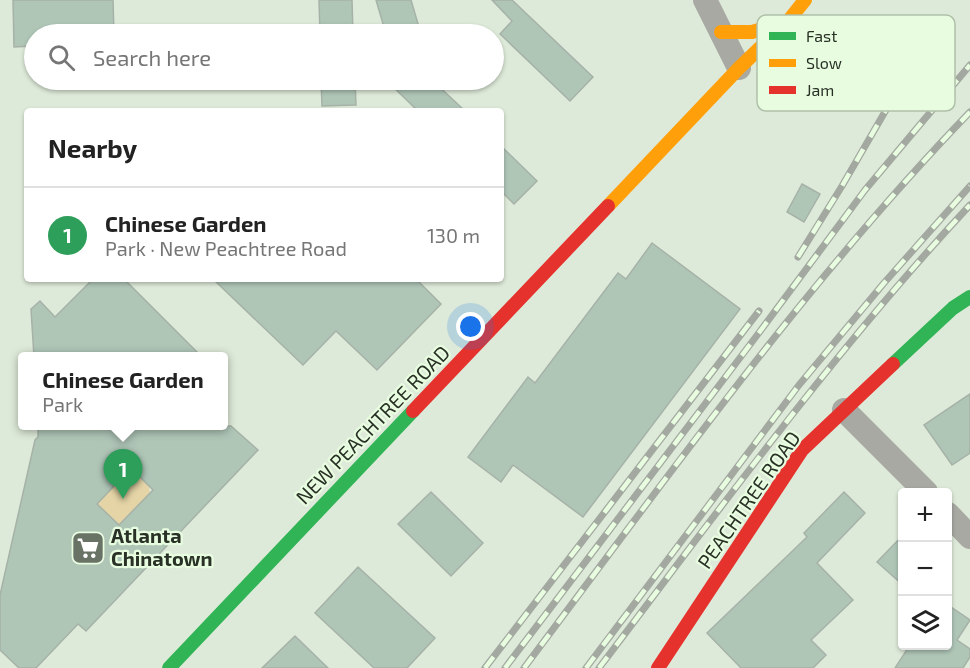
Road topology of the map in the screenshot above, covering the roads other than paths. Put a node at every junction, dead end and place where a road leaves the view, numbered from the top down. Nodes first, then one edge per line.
1 (705, 0) edge
2 (805, 0) edge
3 (793, 15) edge
4 (721, 32) junction
5 (757, 32) edge
6 (757, 51) edge
7 (739, 68) junction
8 (970, 297) edge
9 (844, 411) junction
10 (922, 488) edge
11 (952, 518) edge
12 (970, 537) edge
13 (169, 668) edge
14 (658, 668) edge

1 - 4 street
2 - 3 street, NEW PEACHTREE ROAD
4 - 5 street
4 - 7 street
6 - 7 street, NEW PEACHTREE ROAD
7 - 13 street, NEW PEACHTREE ROAD
8 - 9 street, PEACHTREE ROAD
9 - 10 street
9 - 14 street, PEACHTREE ROAD
11 - 12 street

